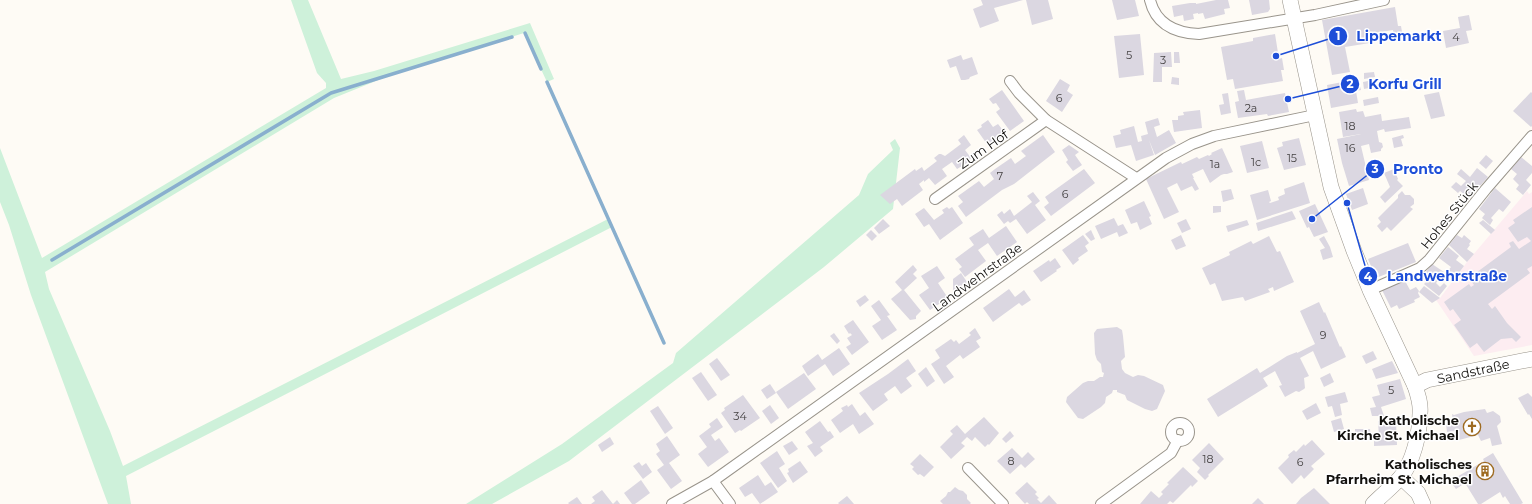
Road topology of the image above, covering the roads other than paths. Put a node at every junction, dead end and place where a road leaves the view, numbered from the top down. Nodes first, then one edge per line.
1 (1150, 0) edge
2 (1290, 0) edge
3 (1384, 0) edge
4 (1294, 18) junction
5 (1010, 81) dead end
6 (1315, 115) junction
7 (1046, 120) junction
8 (1532, 136) edge
9 (1136, 178) junction
10 (935, 199) dead end
11 (1370, 290) junction
12 (1532, 359) edge
13 (1415, 386) junction
14 (1178, 440) dead end
15 (968, 468) dead end
16 (1401, 477) junction
17 (712, 481) junction
18 (672, 504) edge
19 (730, 504) edge
20 (1003, 504) edge
21 (1101, 504) edge
22 (1373, 504) edge
23 (1423, 504) edge

1 - 4 street
2 - 4 main road
3 - 4 street
4 - 6 main road
5 - 7 street
6 - 9 street, Landwehrstraße
6 - 11 main road
7 - 9 street
7 - 10 street, Zum Hof
8 - 11 street, Hohes Stück
9 - 17 street, Landwehrstraße
11 - 13 main road
12 - 13 main road, Sandstraße
13 - 16 main road
14 - 21 street
15 - 20 street
16 - 22 main road
16 - 23 main road
17 - 18 street, Landwehrstraße
17 - 19 street

